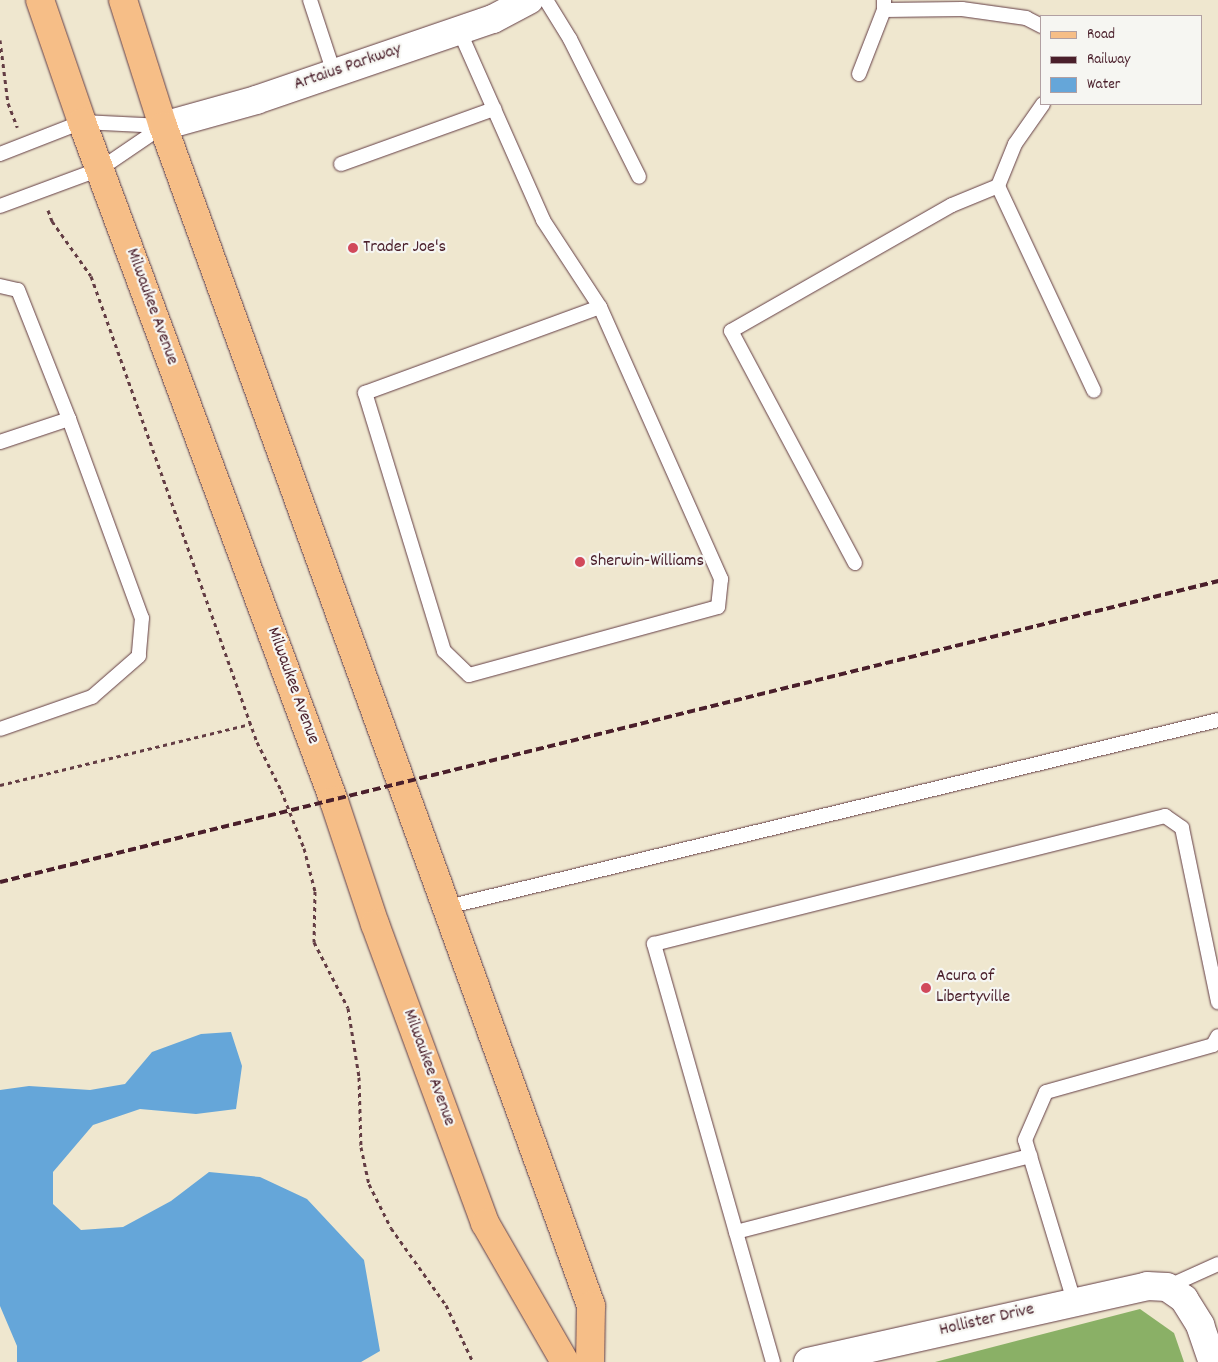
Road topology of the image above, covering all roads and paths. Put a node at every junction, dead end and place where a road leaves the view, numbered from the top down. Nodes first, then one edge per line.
1 (40, 0) edge
2 (123, 0) edge
3 (310, 0) edge
4 (529, 0) edge
5 (546, 0) edge
6 (884, 5) edge
7 (1040, 25) edge
8 (459, 30) junction
9 (0, 40) edge
10 (334, 73) junction
11 (860, 74) dead end
12 (8, 103) dead end
13 (1042, 105) edge
14 (494, 109) junction
15 (82, 122) junction
16 (163, 126) junction
17 (0, 154) edge
18 (341, 164) dead end
19 (100, 169) junction
20 (639, 177) dead end
21 (998, 186) junction
22 (0, 206) edge
23 (52, 221) dead end
24 (0, 286) edge
25 (600, 307) junction
26 (1094, 392) dead end
27 (68, 419) junction
28 (0, 442) edge
29 (855, 563) dead end
30 (1218, 720) edge
31 (251, 724) junction
32 (0, 730) edge
33 (0, 785) edge
34 (448, 907) junction
35 (1218, 1002) edge
36 (1218, 1036) edge
37 (1030, 1156) junction
38 (736, 1232) junction
39 (1218, 1264) edge
40 (1167, 1288) junction
41 (1074, 1300) junction
42 (473, 1362) edge
43 (566, 1362) edge
44 (590, 1362) edge
45 (773, 1362) edge
46 (808, 1362) edge
47 (1213, 1362) edge

1 - 15 main road, Milwaukee Avenue
2 - 16 main road
3 - 10 lane
4 - 8 street, Artaius Parkway
5 - 20 lane
6 - 7 lane
6 - 11 lane
8 - 10 street, Artaius Parkway
8 - 14 lane
9 - 12 path
10 - 16 street, Artaius Parkway
13 - 21 lane
14 - 18 lane
14 - 25 lane
15 - 16 lane
15 - 17 lane
15 - 19 main road, Milwaukee Avenue
16 - 19 lane
16 - 34 main road
19 - 22 lane
19 - 43 main road, Milwaukee Avenue
21 - 26 lane
21 - 29 lane
23 - 31 path
24 - 27 lane
25 - 25 lane
27 - 28 lane
27 - 32 lane
30 - 34 lane
31 - 33 path
31 - 42 path
34 - 44 main road
35 - 38 lane
36 - 37 lane
37 - 38 lane
37 - 41 lane
38 - 45 lane
39 - 40 lane, Hollister Drive
40 - 41 street, Hollister Drive
40 - 47 street
41 - 46 street, Hollister Drive

